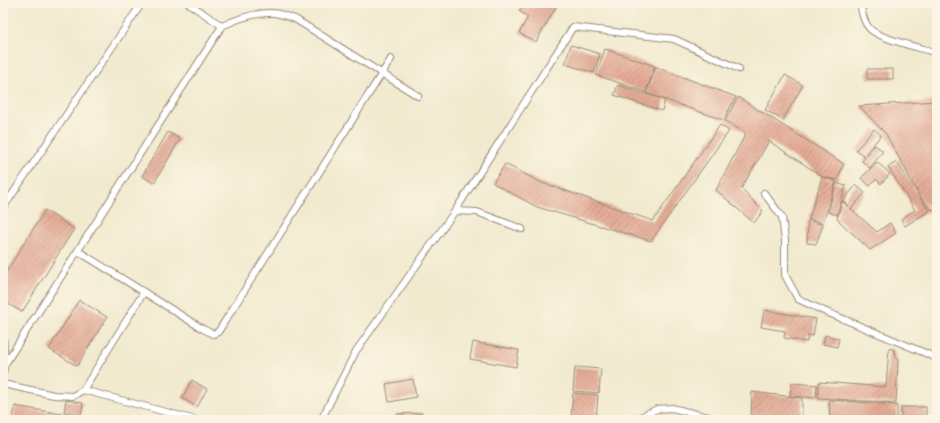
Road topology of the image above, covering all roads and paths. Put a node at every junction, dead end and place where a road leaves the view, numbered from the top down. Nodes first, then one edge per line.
1 (142, 3) edge
2 (188, 3) edge
3 (860, 3) edge
4 (222, 26) junction
5 (937, 53) edge
6 (391, 59) dead end
7 (739, 69) dead end
8 (382, 74) junction
9 (418, 96) dead end
10 (764, 194) dead end
11 (3, 208) edge
12 (455, 210) junction
13 (522, 229) dead end
14 (78, 251) junction
15 (144, 292) junction
16 (3, 335) edge
17 (937, 358) edge
18 (5, 364) junction
19 (3, 373) edge
20 (3, 384) edge
21 (83, 390) junction
22 (196, 420) edge
23 (321, 420) edge
24 (634, 420) edge
25 (720, 420) edge

1 - 11 lane
2 - 4 lane
3 - 5 lane
4 - 8 lane
4 - 14 lane
6 - 8 lane
7 - 12 lane
8 - 9 lane
8 - 15 lane
10 - 17 lane
12 - 13 lane
12 - 23 lane
14 - 15 lane
14 - 18 lane
15 - 21 lane
16 - 18 lane
18 - 19 lane
20 - 21 lane
21 - 22 lane
24 - 25 lane

